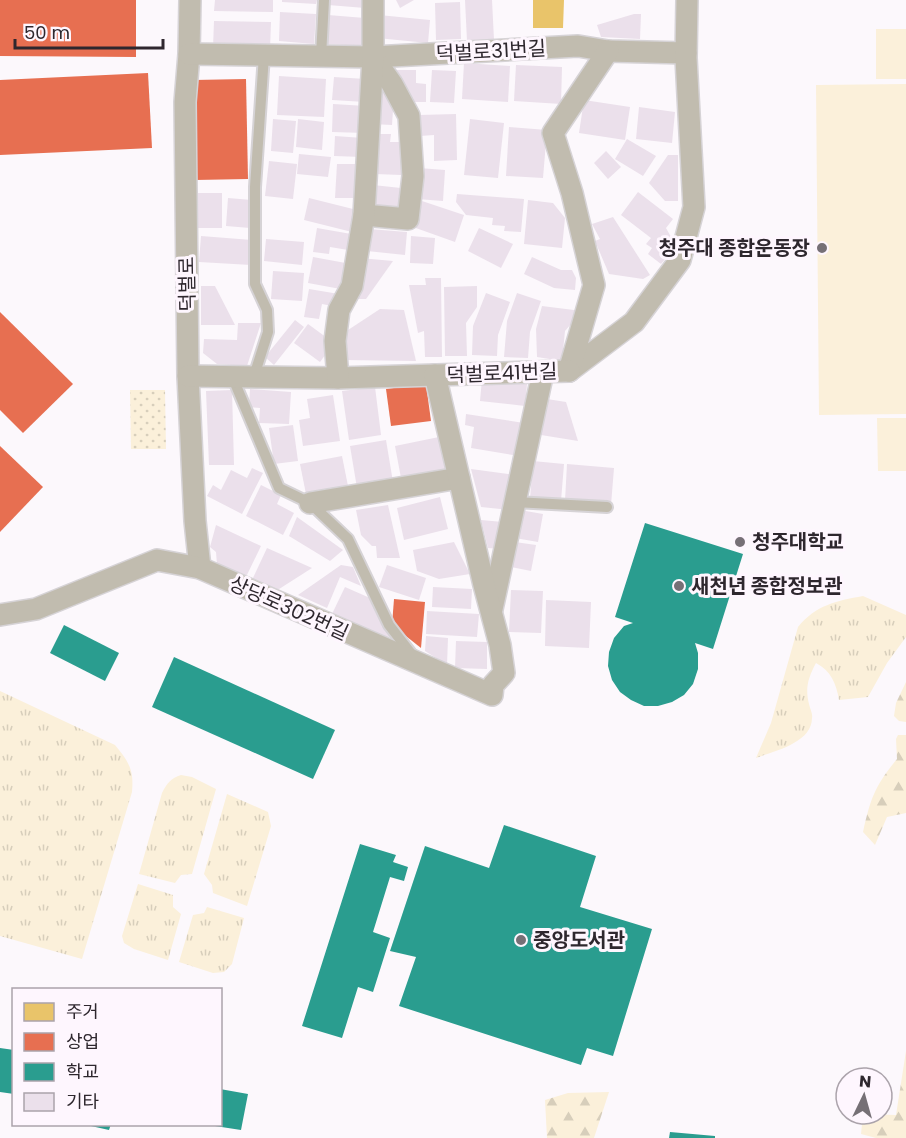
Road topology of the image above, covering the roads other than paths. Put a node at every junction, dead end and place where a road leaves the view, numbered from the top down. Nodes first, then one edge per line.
1 (190, 0) edge
2 (324, 0) edge
3 (373, 0) edge
4 (687, 0) edge
5 (608, 51) junction
6 (686, 53) junction
7 (189, 54) junction
8 (264, 55) junction
9 (321, 56) junction
10 (372, 57) junction
11 (364, 216) junction
12 (569, 371) junction
13 (543, 372) junction
14 (435, 375) junction
15 (188, 376) junction
16 (232, 376) junction
17 (254, 376) junction
18 (338, 378) junction
19 (459, 478) junction
20 (515, 502) junction
21 (310, 504) junction
22 (607, 507) dead end
23 (200, 568) junction
24 (492, 613) junction
25 (0, 615) edge
26 (426, 667) junction

1 - 7 street, 덕벌로
2 - 9 lane
3 - 10 street
4 - 6 street
5 - 6 street, 덕벌로31번길
5 - 10 street, 덕벌로31번길
5 - 12 street, 덕벌로41번길
6 - 12 street
7 - 8 street, 덕벌로31번길
7 - 15 street, 덕벌로
8 - 9 street, 덕벌로31번길
8 - 17 lane
9 - 10 street, 덕벌로31번길
10 - 11 street
10 - 11 street
11 - 18 street
12 - 13 street, 덕벌로41번길
13 - 14 street, 덕벌로41번길
13 - 20 street, 상당로302번길
14 - 18 street, 덕벌로41번길
14 - 19 street, 상당로302번길
15 - 16 street, 덕벌로41번길
15 - 23 street, 덕벌로
16 - 17 street, 덕벌로41번길
16 - 21 lane
17 - 18 street, 덕벌로41번길
19 - 21 street
19 - 24 street, 상당로302번길
20 - 22 lane
20 - 24 street, 상당로302번길
21 - 26 lane
23 - 25 street, 상당로302번길
23 - 26 street, 상당로302번길
24 - 26 street, 상당로302번길

